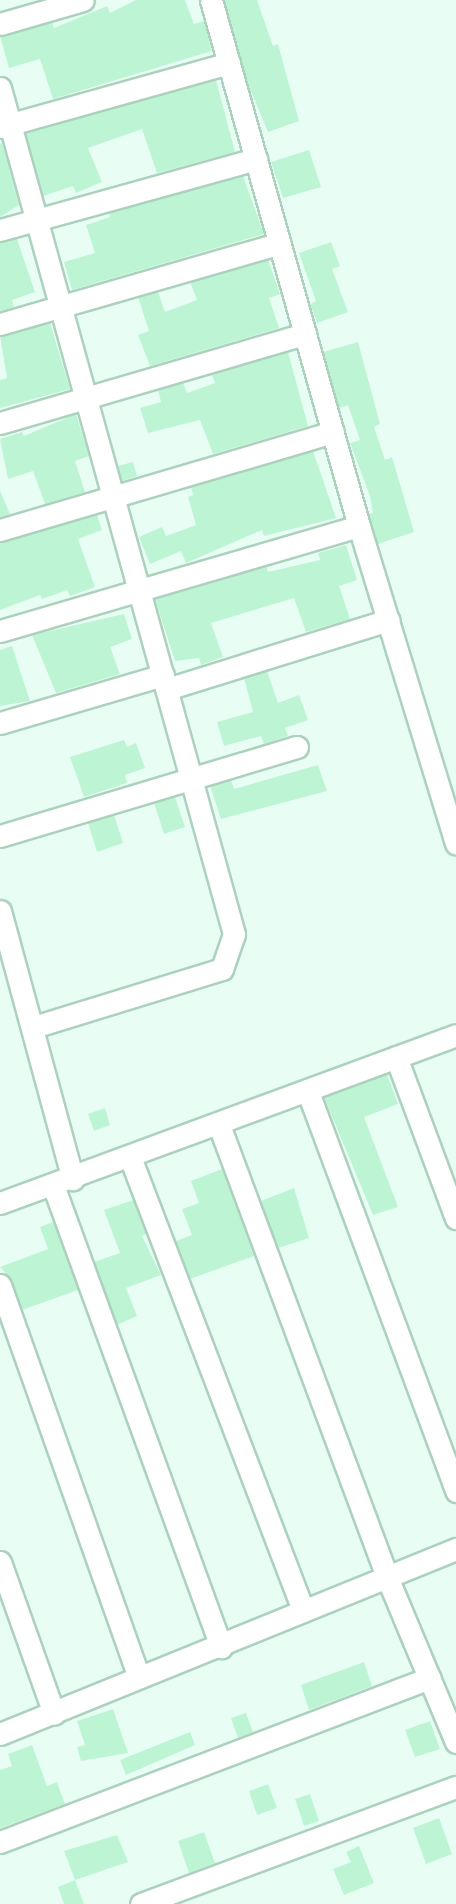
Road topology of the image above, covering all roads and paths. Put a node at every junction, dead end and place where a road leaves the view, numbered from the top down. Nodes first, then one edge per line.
1 (83, 0) edge
2 (211, 0) edge
3 (0, 24) edge
4 (229, 63) junction
5 (0, 88) edge
6 (6, 125) edge
7 (256, 159) junction
8 (39, 219) junction
9 (0, 230) edge
10 (280, 243) junction
11 (63, 306) junction
12 (0, 324) edge
13 (305, 334) junction
14 (88, 399) junction
15 (0, 423) edge
16 (333, 432) junction
17 (114, 497) junction
18 (359, 526) junction
19 (0, 530) edge
20 (139, 590) junction
21 (388, 620) junction
22 (0, 631) edge
23 (165, 682) junction
24 (0, 723) edge
25 (297, 747) dead end
26 (192, 782) junction
27 (0, 836) edge
28 (456, 843) edge
29 (0, 911) edge
30 (33, 1027) junction
31 (456, 1035) edge
32 (396, 1057) junction
33 (308, 1092) junction
34 (219, 1125) junction
35 (130, 1157) junction
36 (63, 1182) junction
37 (0, 1203) edge
38 (456, 1218) edge
39 (0, 1285) edge
40 (456, 1491) edge
41 (456, 1549) edge
42 (0, 1562) edge
43 (387, 1577) junction
44 (303, 1611) junction
45 (221, 1647) junction
46 (139, 1677) junction
47 (430, 1678) junction
48 (54, 1714) junction
49 (0, 1734) edge
50 (456, 1742) edge
51 (456, 1787) edge
52 (0, 1842) edge
53 (141, 1904) edge

1 - 3 street
2 - 4 street
4 - 6 street
4 - 7 street
5 - 6 street
6 - 8 street
7 - 8 street
7 - 10 street
8 - 9 street
8 - 11 street
10 - 11 street
10 - 13 street
11 - 12 street
11 - 14 street
13 - 14 street
13 - 16 street
14 - 15 street
14 - 17 street
16 - 17 street
16 - 18 street
17 - 19 street
17 - 20 street
18 - 20 street
18 - 21 street
20 - 22 street
20 - 23 street
21 - 23 street
21 - 28 street
23 - 24 street
23 - 26 street
25 - 26 street
26 - 27 street
26 - 30 street
29 - 30 street
30 - 36 street
31 - 32 street
32 - 33 street
32 - 38 street
33 - 34 street
33 - 40 street
34 - 35 street
34 - 43 street
35 - 36 street
35 - 44 street
36 - 37 street
36 - 45 street
39 - 46 street
41 - 43 street
42 - 48 street
43 - 44 street
43 - 47 street
44 - 45 street
45 - 46 street
46 - 48 street
47 - 50 street
47 - 52 street
48 - 49 street
51 - 53 street

